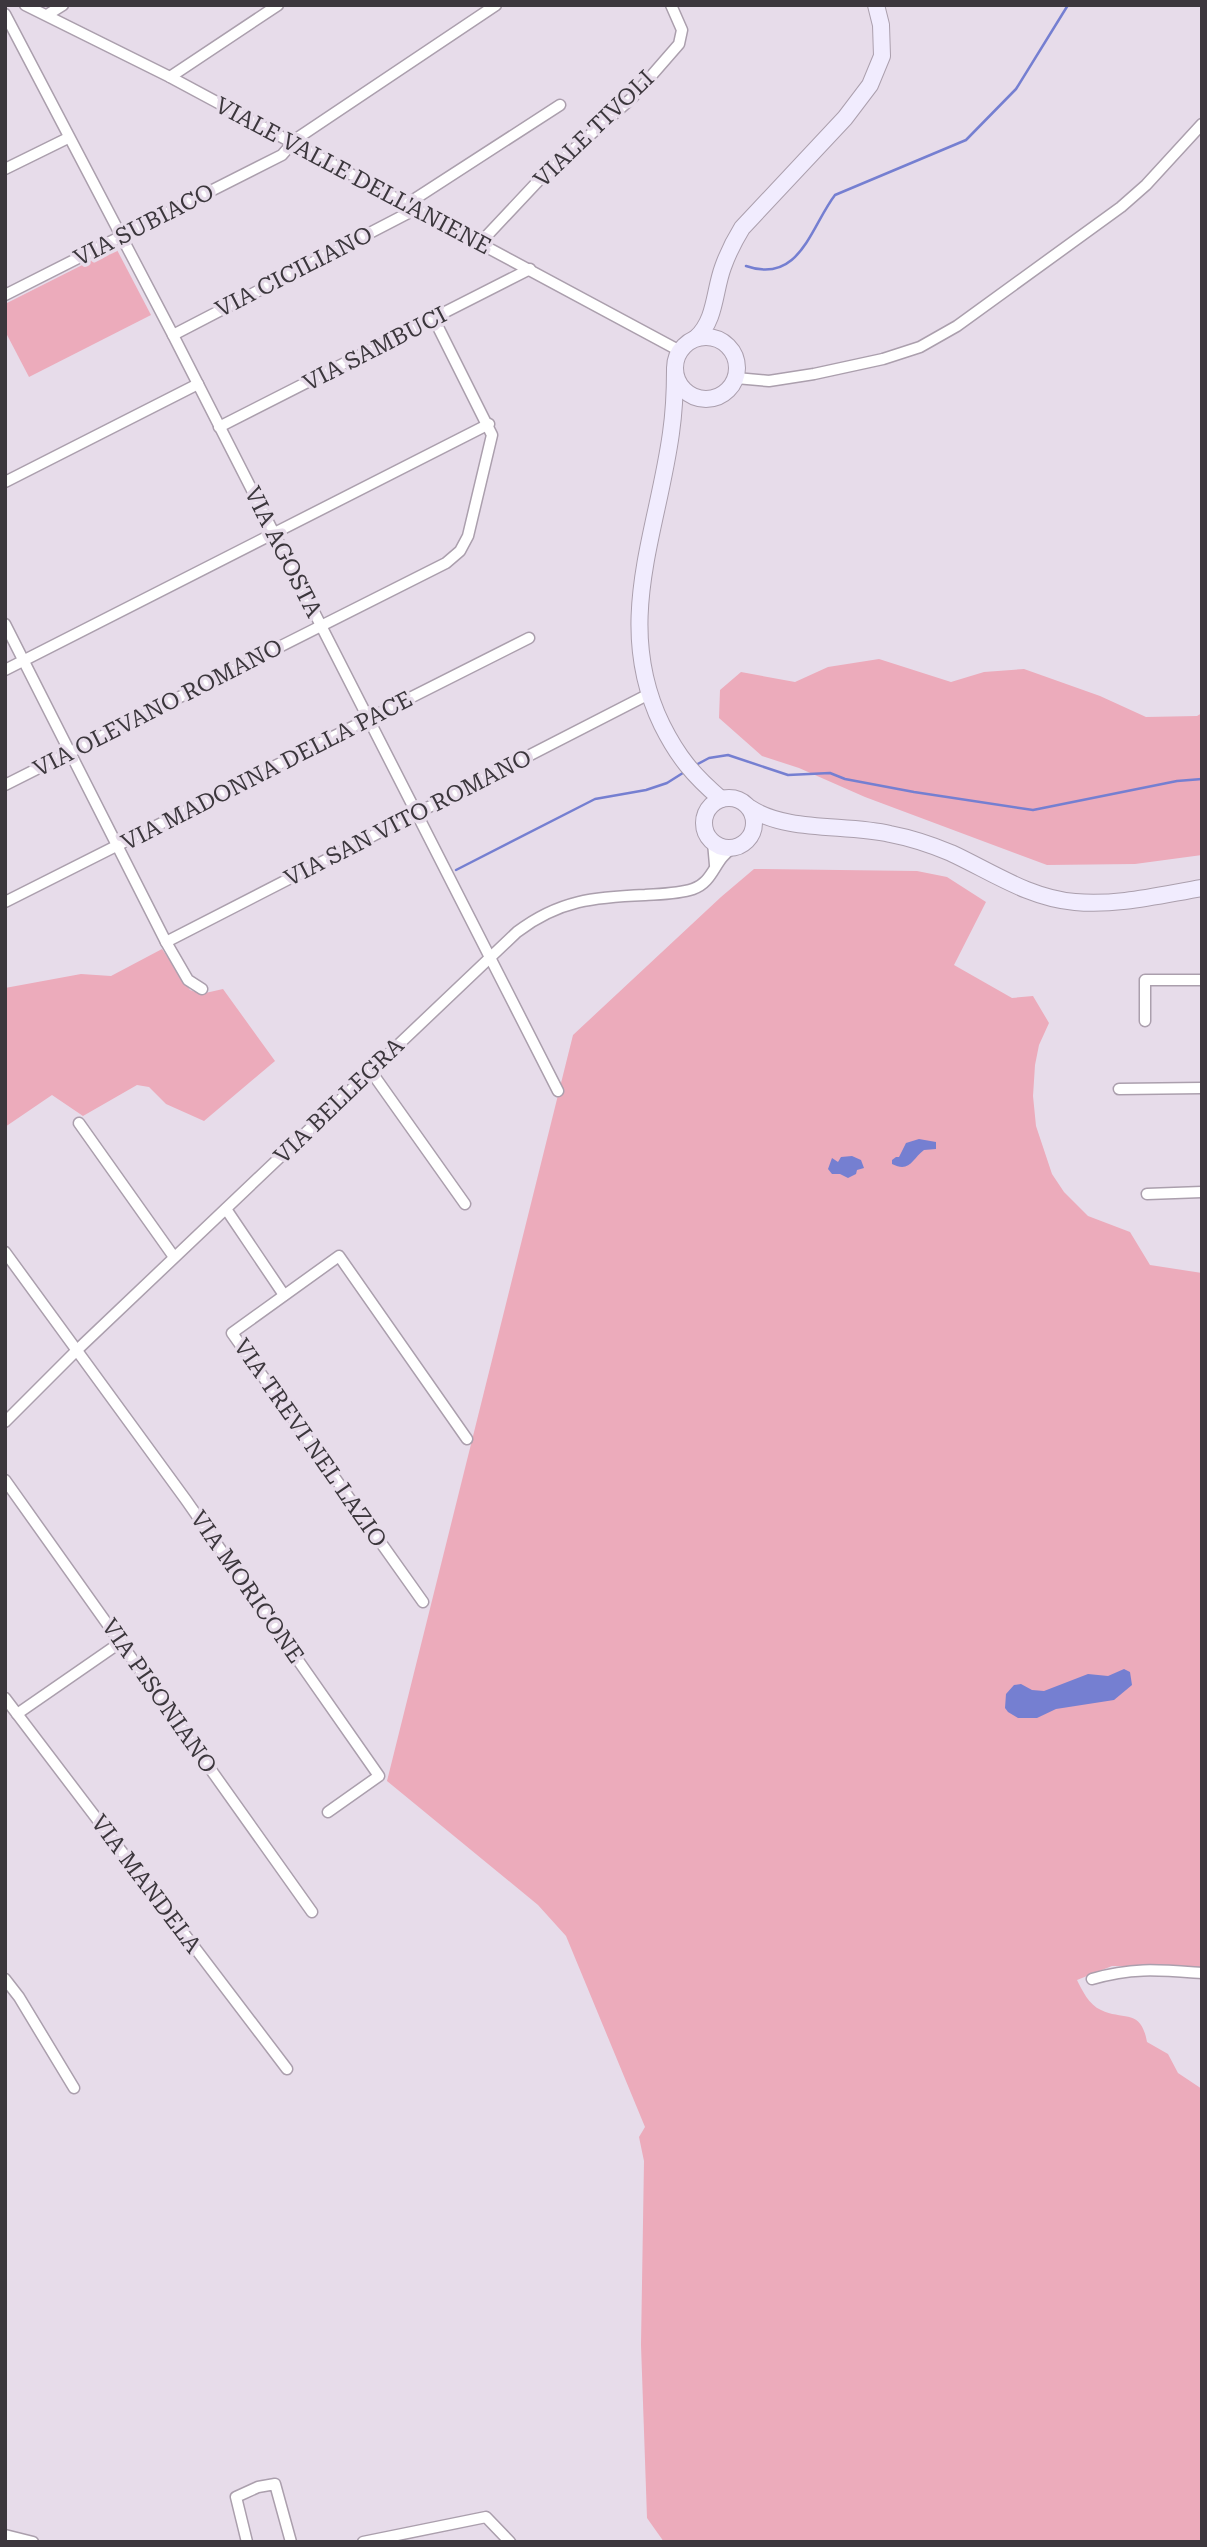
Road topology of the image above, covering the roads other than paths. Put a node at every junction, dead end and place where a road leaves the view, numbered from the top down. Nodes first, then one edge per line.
1 (25, 5) edge
2 (63, 5) edge
3 (278, 5) edge
4 (496, 5) edge
5 (671, 5) edge
6 (876, 5) edge
7 (5, 14) edge
8 (47, 15) junction
9 (16, 35) junction
10 (5, 41) edge
11 (170, 78) junction
12 (560, 106) dead end
13 (1202, 124) edge
14 (68, 138) junction
15 (292, 144) junction
16 (5, 169) edge
17 (412, 206) junction
18 (121, 237) junction
19 (480, 243) junction
20 (530, 269) junction
21 (5, 295) edge
22 (713, 307) junction
23 (434, 319) junction
24 (173, 335) junction
25 (696, 338) junction
26 (725, 343) junction
27 (680, 351) junction
28 (675, 370) junction
29 (736, 378) junction
30 (198, 384) junction
31 (699, 398) junction
32 (489, 424) junction
33 (219, 427) junction
34 (671, 433) junction
35 (5, 482) edge
36 (273, 533) junction
37 (5, 624) edge
38 (320, 626) junction
39 (529, 638) dead end
40 (24, 660) junction
41 (5, 670) edge
42 (649, 694) junction
43 (367, 720) junction
44 (70, 752) junction
45 (694, 776) junction
46 (5, 785) edge
47 (721, 799) junction
48 (750, 808) junction
49 (415, 814) junction
50 (705, 816) junction
51 (789, 823) junction
52 (748, 839) junction
53 (713, 842) junction
54 (119, 847) junction
55 (733, 848) junction
56 (715, 867) junction
57 (1202, 888) edge
58 (5, 902) edge
59 (166, 942) junction
60 (490, 957) junction
61 (1202, 980) edge
62 (202, 989) dead end
63 (1145, 1021) dead end
64 (370, 1070) junction
65 (1202, 1088) edge
66 (1119, 1089) dead end
67 (558, 1091) dead end
68 (79, 1123) dead end
69 (1202, 1192) edge
70 (1147, 1194) dead end
71 (465, 1204) dead end
72 (226, 1209) junction
73 (5, 1252) edge
74 (174, 1257) junction
75 (284, 1295) junction
76 (76, 1350) junction
77 (5, 1422) edge
78 (467, 1438) dead end
79 (5, 1480) edge
80 (423, 1602) dead end
81 (121, 1643) junction
82 (5, 1698) edge
83 (17, 1714) junction
84 (328, 1812) dead end
85 (312, 1912) dead end
86 (1202, 1973) edge
87 (5, 1979) edge
88 (1092, 1979) dead end
89 (287, 2069) dead end
90 (74, 2088) dead end
91 (5, 2535) edge
92 (33, 2542) edge
93 (247, 2542) edge
94 (291, 2542) edge
95 (363, 2542) edge
96 (510, 2542) edge

1 - 8 street, VIALE VALLE DELL'ANIENE
2 - 8 street
3 - 11 street
4 - 15 street
5 - 19 street, VIALE TIVOLI
6 - 22 street
7 - 9 street, VIA AGOSTA
8 - 11 street, VIALE VALLE DELL'ANIENE
9 - 10 street
9 - 14 street, VIA AGOSTA
11 - 15 street, VIALE VALLE DELL'ANIENE
12 - 17 street, VIA CICILIANO
13 - 29 street
14 - 16 street
14 - 18 street, VIA AGOSTA
15 - 17 street, VIALE VALLE DELL'ANIENE
15 - 18 street, VIA SUBIACO
17 - 19 street, VIALE VALLE DELL'ANIENE
17 - 24 street, VIA CICILIANO
18 - 21 street, VIA SUBIACO
18 - 24 street, VIA AGOSTA
19 - 20 street, VIALE VALLE DELL'ANIENE
20 - 23 street, VIA SAMBUCI
20 - 27 street, VIALE VALLE DELL'ANIENE
22 - 25 street
22 - 26 street
23 - 32 street, VIA OLEVANO ROMANO
23 - 33 street, VIA SAMBUCI
24 - 30 street, VIA AGOSTA
25 - 26 street
25 - 27 street
26 - 29 street
27 - 28 street
28 - 31 street
28 - 34 street
29 - 31 street
30 - 33 street, VIA AGOSTA
30 - 35 street
31 - 34 street
32 - 36 street
32 - 38 street, VIA OLEVANO ROMANO
33 - 36 street, VIA AGOSTA
34 - 42 street
36 - 38 street, VIA AGOSTA
36 - 40 street
37 - 40 street
38 - 43 street, VIA AGOSTA
38 - 44 street, VIA OLEVANO ROMANO
39 - 43 street, VIA MADONNA DELLA PACE
40 - 41 street
40 - 44 street
42 - 45 street
42 - 49 street, VIA SAN VITO ROMANO
43 - 49 street, VIA AGOSTA
43 - 54 street, VIA MADONNA DELLA PACE
44 - 46 street, VIA OLEVANO ROMANO
44 - 54 street
45 - 47 street
45 - 50 street
47 - 48 street
47 - 50 street
48 - 51 street
48 - 52 street
49 - 59 street, VIA SAN VITO ROMANO
49 - 60 street, VIA AGOSTA
50 - 53 street
51 - 52 street
51 - 57 street
52 - 55 street
53 - 55 street
53 - 56 street
54 - 58 street, VIA MADONNA DELLA PACE
54 - 59 street
55 - 56 street, VIA BELLEGRA
56 - 60 street, VIA BELLEGRA
59 - 62 street
60 - 64 street, VIA BELLEGRA
60 - 67 street, VIA AGOSTA
61 - 63 street
64 - 71 street
64 - 72 street, VIA BELLEGRA
65 - 66 street
68 - 74 street
69 - 70 street
72 - 74 street, VIA BELLEGRA
72 - 75 street
73 - 76 street
74 - 76 street, VIA BELLEGRA
75 - 78 street, VIA TREVI NEL LAZIO
75 - 80 street, VIA TREVI NEL LAZIO
76 - 77 street, VIA BELLEGRA
76 - 84 street, VIA MORICONE
79 - 81 street, VIA PISONIANO
81 - 83 street
81 - 85 street, VIA PISONIANO
82 - 83 street, VIA MANDELA
83 - 89 street, VIA MANDELA
86 - 88 street
87 - 90 street
91 - 92 street
93 - 94 street
95 - 96 street

